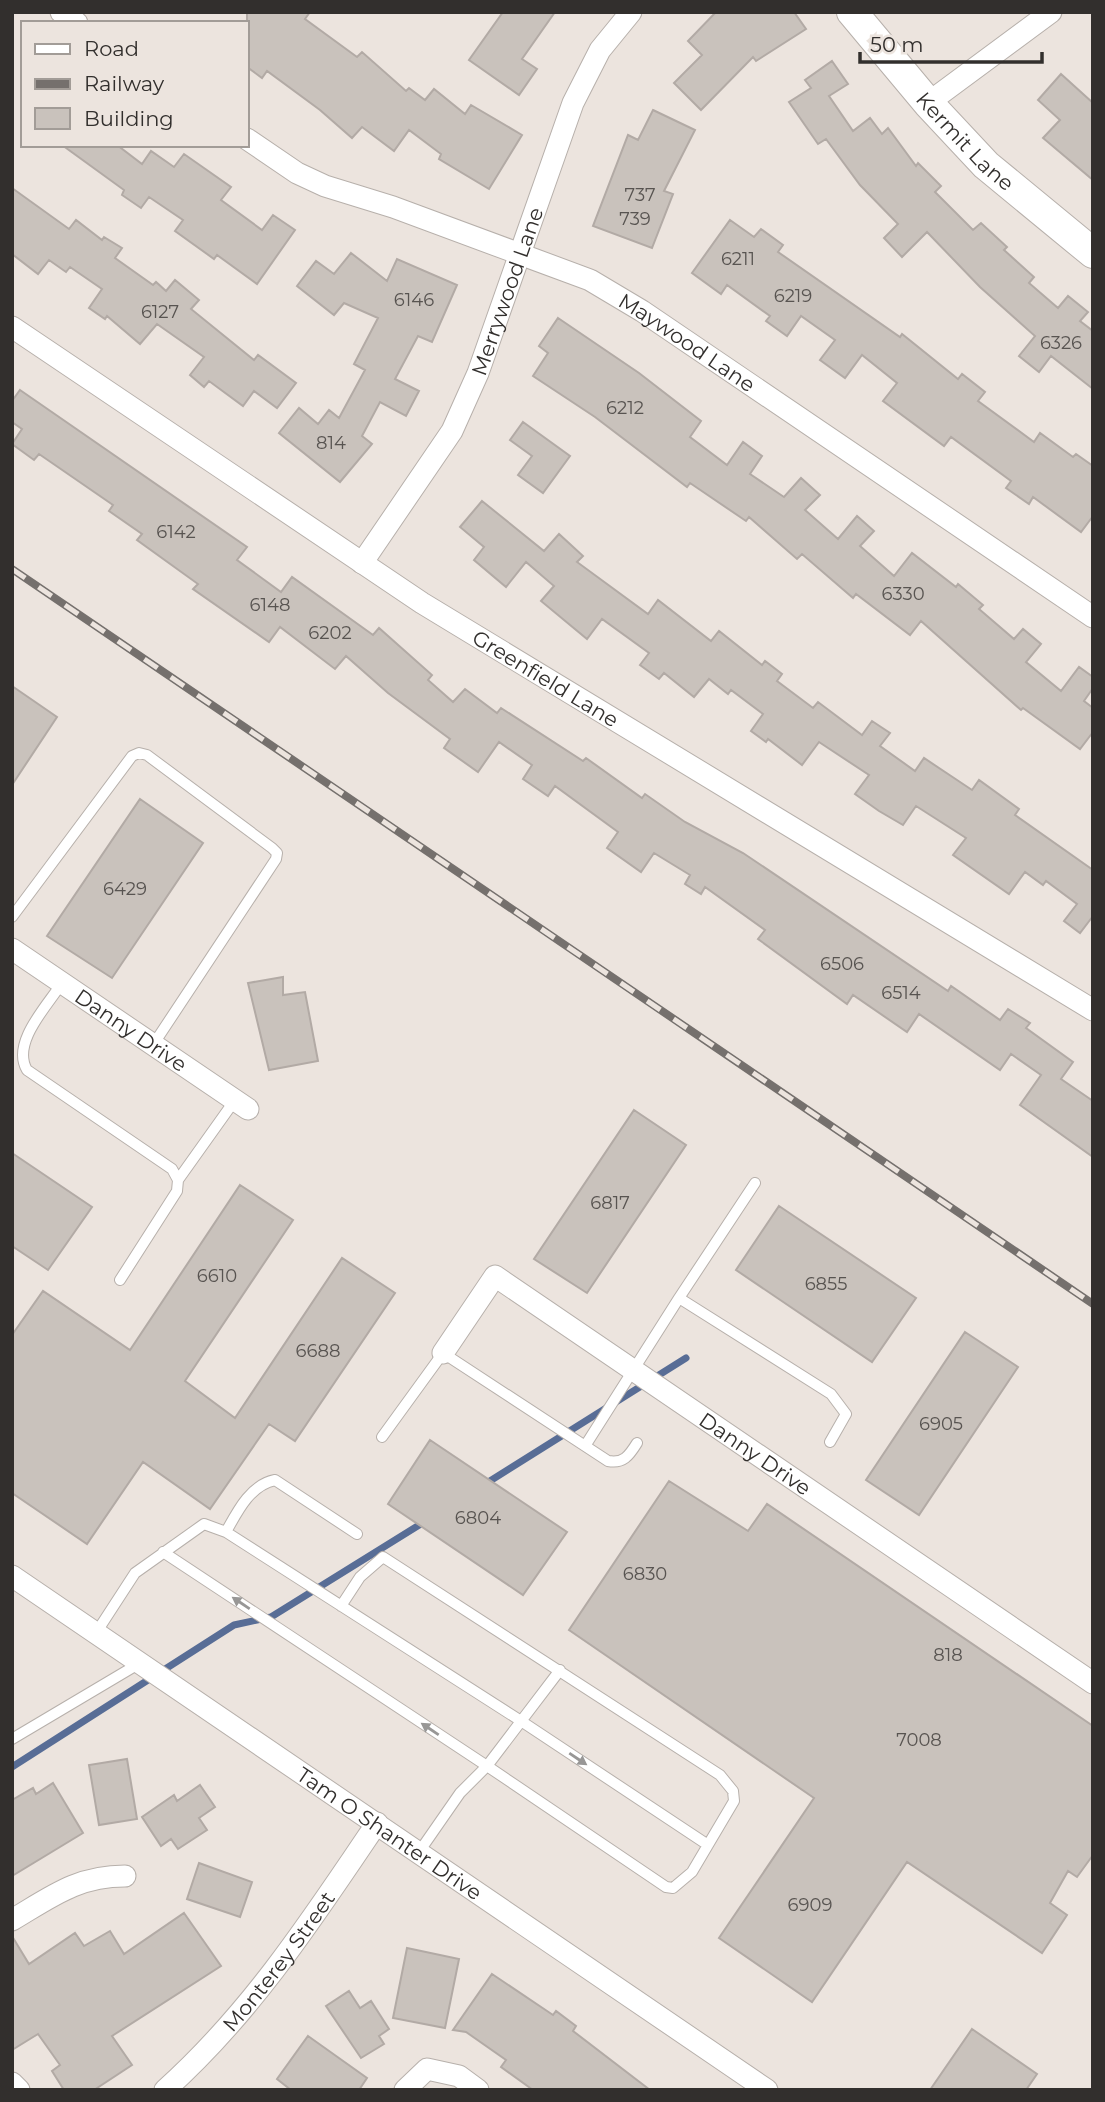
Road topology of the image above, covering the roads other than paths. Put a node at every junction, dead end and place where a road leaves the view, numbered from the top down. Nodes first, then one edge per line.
1 (631, 12) edge
2 (852, 12) edge
3 (1051, 12) edge
4 (928, 103) junction
5 (248, 140) edge
6 (520, 253) junction
7 (1093, 253) edge
8 (12, 327) edge
9 (362, 563) junction
10 (1093, 617) edge
11 (12, 917) edge
12 (12, 949) edge
13 (62, 983) junction
14 (1093, 1010) edge
15 (153, 1045) junction
16 (242, 1104) joint
17 (178, 1180) junction
18 (755, 1183) dead end
19 (120, 1280) dead end
20 (679, 1298) junction
21 (443, 1353) junction
22 (635, 1370) junction
23 (382, 1437) dead end
24 (830, 1442) dead end
25 (637, 1443) dead end
26 (585, 1446) junction
27 (226, 1532) junction
28 (357, 1534) dead end
29 (163, 1552) junction
30 (12, 1576) edge
31 (341, 1606) junction
32 (96, 1633) junction
33 (140, 1663) junction
34 (560, 1670) junction
35 (1093, 1683) edge
36 (521, 1721) junction
37 (12, 1739) edge
38 (487, 1766) junction
39 (377, 1823) junction
40 (708, 1845) junction
41 (419, 1852) junction
42 (125, 1877) dead end
43 (12, 1920) edge
44 (12, 2083) edge
45 (19, 2090) edge
46 (165, 2090) edge
47 (405, 2090) edge
48 (478, 2090) edge
49 (767, 2090) edge

1 - 6 street, Merrywood Lane
2 - 4 street, Kermit Lane
3 - 4 street
4 - 7 street, Kermit Lane
5 - 6 street, Maywood Lane
6 - 9 street, Merrywood Lane
6 - 10 street, Maywood Lane
8 - 9 street, Greenfield Lane
9 - 14 street, Greenfield Lane
11 - 15 lane
12 - 13 street, Danny Drive
13 - 15 street, Danny Drive
13 - 17 lane
15 - 16 street, Danny Drive
16 - 17 lane
17 - 19 lane
18 - 20 lane
20 - 22 lane
20 - 24 lane
21 - 22 street, Danny Drive
21 - 23 lane
21 - 26 lane
22 - 26 lane
22 - 35 street, Danny Drive
25 - 26 lane
27 - 28 lane
27 - 29 lane
27 - 31 lane
29 - 32 lane
38 -> 29 lane
30 - 32 street, Tam O Shanter Drive
31 - 34 lane
31 - 36 lane
32 - 33 street, Tam O Shanter Drive
33 - 37 lane
33 - 39 street, Tam O Shanter Drive
34 - 36 lane
34 - 40 lane
36 - 38 lane
36 -> 40 lane
38 - 40 lane
38 - 41 lane
39 - 41 street, Tam O Shanter Drive
39 - 46 street, Monterey Street
41 - 49 street, Tam O Shanter Drive
42 - 43 street
44 - 45 street
47 - 48 street

